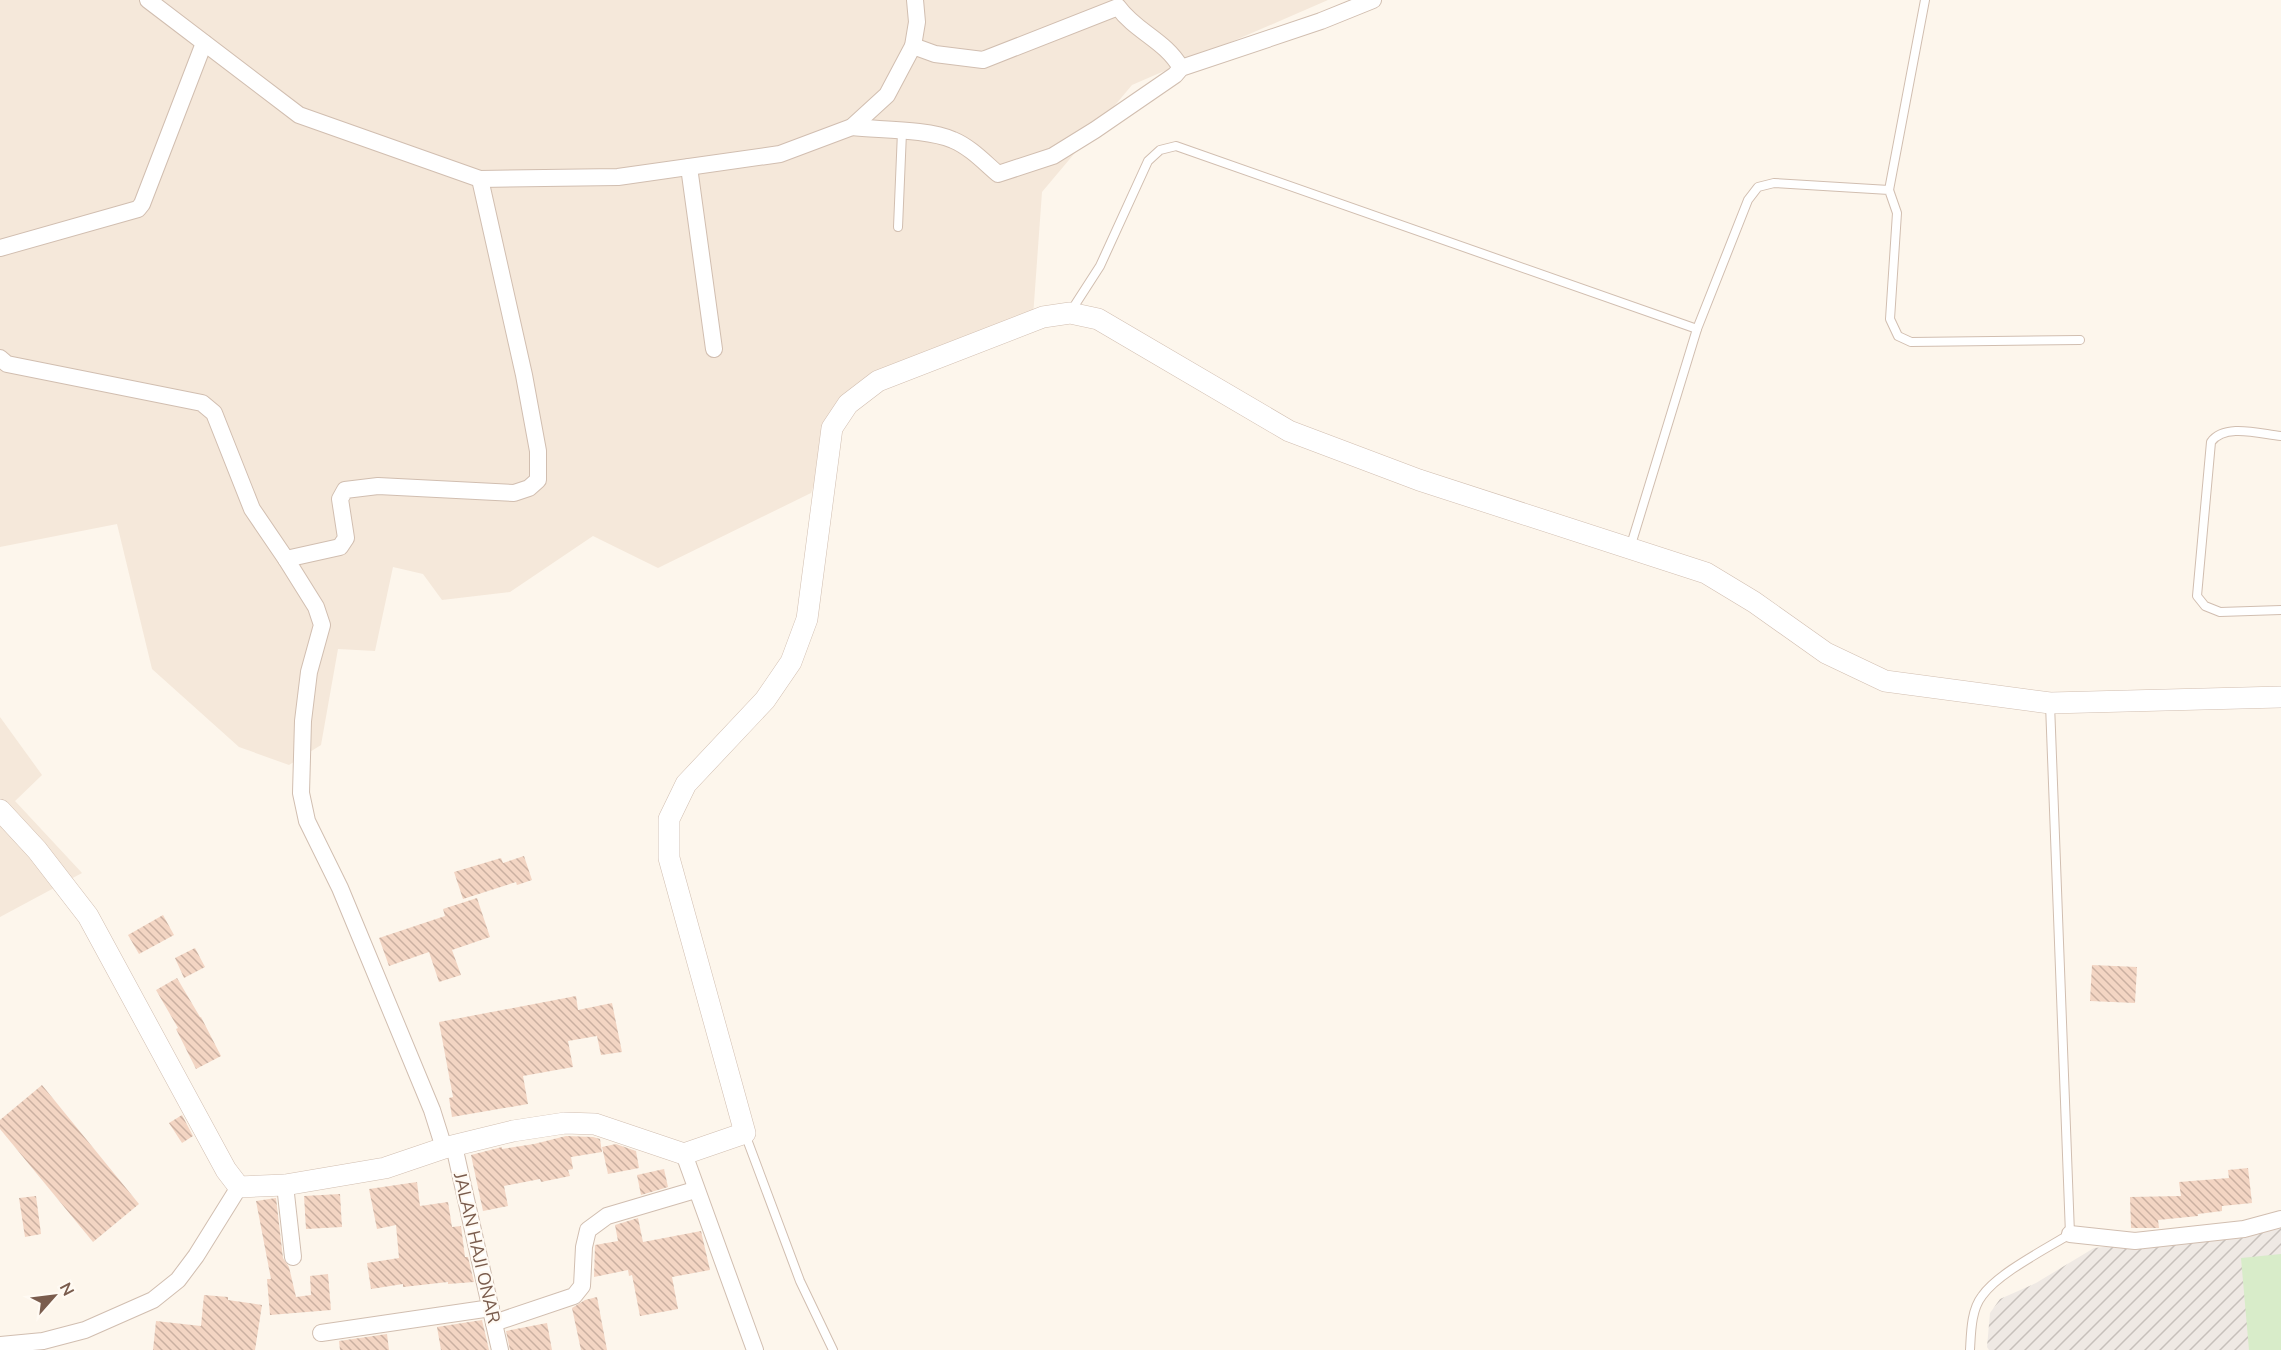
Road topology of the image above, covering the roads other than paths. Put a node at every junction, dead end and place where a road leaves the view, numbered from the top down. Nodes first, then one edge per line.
1 (148, 0) edge
2 (915, 0) edge
3 (1373, 0) edge
4 (1925, 0) edge
5 (1117, 4) edge
6 (204, 43) junction
7 (914, 46) junction
8 (1181, 68) junction
9 (852, 127) junction
10 (902, 132) junction
11 (689, 167) junction
12 (480, 179) junction
13 (1889, 190) junction
14 (898, 227) dead end
15 (0, 248) edge
16 (1070, 313) junction
17 (1697, 329) junction
18 (2080, 340) dead end
19 (714, 349) dead end
20 (0, 358) edge
21 (2281, 436) edge
22 (1630, 548) junction
23 (286, 559) junction
24 (2281, 610) edge
25 (2281, 697) edge
26 (2050, 703) junction
27 (0, 810) edge
28 (745, 1132) junction
29 (449, 1147) junction
30 (684, 1154) junction
31 (285, 1185) junction
32 (240, 1187) junction
33 (696, 1190) junction
34 (2281, 1219) edge
35 (2070, 1234) junction
36 (293, 1257) dead end
37 (492, 1316) junction
38 (321, 1333) dead end
39 (0, 1345) edge
40 (500, 1350) edge
41 (755, 1350) edge
42 (833, 1350) edge
43 (1970, 1350) edge

1 - 6 street
2 - 7 street
3 - 8 street
4 - 13 lane
5 - 7 street
5 - 8 street
6 - 12 street
6 - 15 street
7 - 9 street
8 - 10 street
9 - 10 street
9 - 11 street
10 - 14 lane
11 - 12 street
11 - 19 street
12 - 23 street
13 - 17 lane
13 - 18 lane
16 - 17 lane
16 - 22 street
16 - 28 street
17 - 22 lane
20 - 23 street, JALAN HAJI ONAR
21 - 24 lane
22 - 26 street
23 - 29 street, JALAN HAJI ONAR
25 - 26 street
26 - 35 lane
27 - 32 street
28 - 30 street
28 - 42 lane
29 - 30 street
29 - 31 street
29 - 37 street, JALAN HAJI ONAR
30 - 33 street
31 - 32 street
31 - 36 street
32 - 39 street
33 - 37 street
33 - 41 street
34 - 35 street
35 - 43 lane
37 - 38 street
37 - 40 street, JALAN HAJI ONAR

